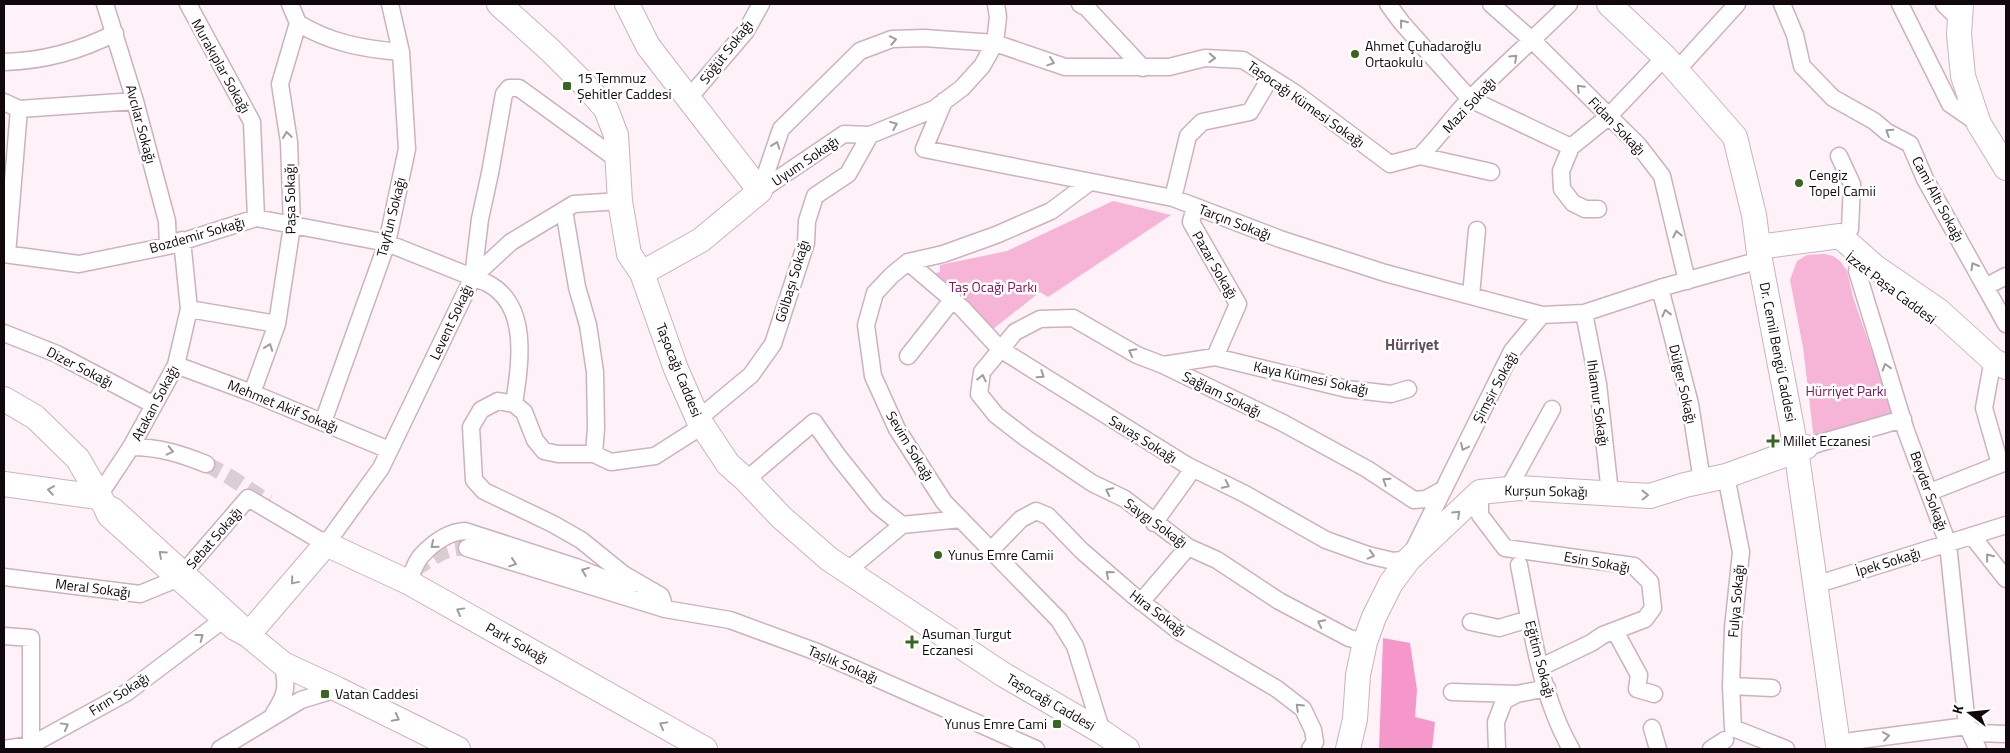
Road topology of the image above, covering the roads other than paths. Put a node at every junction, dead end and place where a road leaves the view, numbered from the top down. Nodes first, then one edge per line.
1 (105, 4) edge
2 (188, 4) edge
3 (290, 4) edge
4 (390, 4) edge
5 (499, 4) edge
6 (518, 4) edge
7 (627, 4) edge
8 (761, 4) edge
9 (996, 4) edge
10 (1080, 4) edge
11 (1388, 4) edge
12 (1491, 4) edge
13 (1569, 4) edge
14 (1609, 4) edge
15 (1627, 4) edge
16 (1737, 4) edge
17 (1782, 4) edge
18 (1900, 4) edge
19 (1955, 9) edge
20 (298, 23) junction
21 (115, 33) junction
22 (1533, 41) junction
23 (995, 43) junction
24 (402, 52) junction
25 (4, 62) edge
26 (1675, 63) junction
27 (1142, 68) junction
28 (1270, 78) junction
29 (688, 99) junction
30 (1470, 99) junction
31 (135, 101) junction
32 (944, 101) junction
33 (11, 105) edge
34 (1608, 116) junction
35 (1979, 124) junction
36 (870, 135) junction
37 (1571, 147) junction
38 (1420, 156) junction
39 (1839, 156) dead end
40 (618, 160) junction
41 (2006, 168) edge
42 (1491, 172) dead end
43 (1090, 182) junction
44 (760, 191) junction
45 (1172, 198) junction
46 (620, 201) junction
47 (1195, 207) junction
48 (1598, 209) dead end
49 (564, 210) junction
50 (256, 218) junction
51 (292, 226) junction
52 (1477, 230) dead end
53 (1838, 241) junction
54 (175, 243) junction
55 (387, 243) junction
56 (1767, 252) junction
57 (6, 254) edge
58 (1861, 260) junction
59 (908, 262) junction
60 (642, 273) junction
61 (472, 276) junction
62 (2006, 276) edge
63 (1687, 281) junction
64 (1987, 286) junction
65 (1660, 288) junction
66 (1470, 295) junction
67 (953, 299) junction
68 (189, 309) junction
69 (1584, 313) junction
70 (1542, 315) junction
71 (277, 324) junction
72 (2006, 324) edge
73 (4, 332) edge
74 (1000, 349) junction
75 (908, 356) dead end
76 (1215, 357) junction
77 (176, 365) junction
78 (1163, 366) junction
79 (1999, 369) edge
80 (1408, 389) dead end
81 (252, 393) junction
82 (4, 399) edge
83 (514, 404) junction
84 (154, 405) junction
85 (1552, 409) dead end
86 (323, 422) junction
87 (700, 422) junction
88 (1904, 425) junction
89 (132, 447) junction
90 (1801, 448) junction
91 (389, 450) junction
92 (594, 454) junction
93 (2003, 463) edge
94 (206, 464) tunnel mouth
95 (1193, 469) junction
96 (1726, 476) junction
97 (746, 480) junction
98 (1702, 481) junction
99 (4, 484) edge
100 (1444, 488) junction
101 (1508, 489) junction
102 (1480, 492) junction
103 (1930, 492) junction
104 (1610, 493) junction
105 (1414, 500) junction
106 (102, 502) junction
107 (961, 519) junction
108 (1154, 523) junction
109 (902, 525) junction
110 (2006, 525) edge
111 (1420, 535) junction
112 (1972, 536) junction
113 (326, 544) junction
114 (1948, 544) junction
115 (1188, 547) junction
116 (467, 548) tunnel mouth
117 (992, 549) junction
118 (1408, 559) junction
119 (1519, 565) dead end
120 (847, 571) junction
121 (181, 576) junction
122 (4, 577) edge
123 (2006, 579) edge
124 (408, 582) junction
125 (1822, 582) junction
126 (642, 602) junction
127 (1141, 602) junction
128 (664, 609) junction
129 (224, 619) junction
130 (1529, 619) junction
131 (1471, 622) dead end
132 (1615, 631) junction
133 (4, 636) edge
134 (248, 636) junction
135 (1365, 642) junction
136 (283, 664) junction
137 (1541, 667) junction
138 (1731, 686) junction
139 (1546, 688) junction
140 (1772, 688) dead end
141 (337, 689) junction
142 (1452, 692) dead end
143 (1517, 694) junction
144 (1654, 694) dead end
145 (271, 717) junction
146 (1967, 726) junction
147 (1652, 728) dead end
148 (1102, 732) junction
149 (1729, 734) junction
150 (2006, 734) edge
151 (31, 745) junction
152 (1844, 747) edge
153 (4, 749) edge
154 (220, 749) edge
155 (458, 749) edge
156 (705, 749) edge
157 (1036, 749) edge
158 (1127, 749) edge
159 (1310, 749) edge
160 (1348, 749) edge
161 (1361, 749) edge
162 (1497, 749) edge
163 (1571, 749) edge
164 (1658, 749) edge
165 (1712, 749) edge
166 (1786, 749) edge
167 (1978, 749) edge

1 - 21 street, Avcılar Sokağı
2 - 50 street, Murakıplar Sokağı
3 - 20 street
4 - 24 street, Tayfun Sokağı
5 - 40 street
6 - 60 street
7 - 29 street
8 - 29 street, Söğüt Sokağı
9 - 23 street
10 - 27 street
30 -> 11 street
12 - 22 street, Fidan Sokağı
13 - 22 street, Mazi Sokağı
14 - 26 street, Dr. Cemil Bengü Caddesi
15 - 26 street, Dr. Cemil Bengü Caddesi
16 - 26 street
64 -> 17 street, Cami Altı Sokağı
18 - 35 street
19 - 35 street
20 - 24 street
51 -> 20 street, Paşa Sokağı
21 - 25 street
21 - 31 street, Avcılar Sokağı
30 -> 22 street, Mazi Sokağı
34 -> 22 street, Fidan Sokağı
23 -> 27 street, Taşocağı Kümesi Sokağı
23 - 32 street, Uyum Sokağı
44 -> 23 street, Taşocağı Kümesi Sokağı
24 - 55 street, Tayfun Sokağı
26 - 34 street
26 - 56 street, Dr. Cemil Bengü Caddesi
27 -> 28 street, Taşocağı Kümesi Sokağı
28 - 38 street, Taşocağı Kümesi Sokağı
28 - 45 street
29 - 44 street
30 - 37 street
30 - 38 street, Mazi Sokağı
31 - 33 street
31 - 54 street, Avcılar Sokağı
36 -> 32 street, Uyum Sokağı
32 - 43 street, Tarçın Sokağı
33 - 57 street
34 - 37 street
63 -> 34 street, Fidan Sokağı
35 - 41 street
36 - 44 street, Uyum Sokağı
36 - 87 street, Gölbaşı Sokağı
37 - 48 street
38 - 42 street
39 - 53 street, İzzet Paşa Caddesi
40 - 46 street
40 - 61 street, Levent Sokağı
43 - 45 street, Tarçın Sokağı
43 - 59 street
44 - 60 street
45 - 47 street, Tarçın Sokağı
46 - 49 street
46 - 60 street
47 - 66 street, Tarçın Sokağı
47 - 76 street, Pazar Sokağı
49 - 61 street
49 - 92 street
50 - 51 street, Bozdemir Sokağı
50 - 54 street, Bozdemir Sokağı
51 - 55 street, Bozdemir Sokağı
51 - 71 street, Paşa Sokağı
52 - 66 street
53 - 56 street, İzzet Paşa Caddesi
53 - 58 street, İzzet Paşa Caddesi
54 - 57 street, Bozdemir Sokağı
54 - 68 street, Atakan Sokağı
55 - 61 street, Bozdemir Sokağı
55 - 86 street, Tayfun Sokağı
56 - 63 street
56 - 90 street, Dr. Cemil Bengü Caddesi
58 - 79 street, İzzet Paşa Caddesi
88 -> 58 street, Beyder Sokağı
59 - 67 street, Savaş Sokağı
59 - 107 street, Sevim Sokağı
60 - 87 street, Taşocağı Caddesi
61 - 83 street, Bozdemir Sokağı
61 - 91 street, Levent Sokağı
62 - 64 street
63 - 65 street
64 - 72 street, Cami Altı Sokağı
65 - 69 street
98 -> 65 street, Dülger Sokağı
66 - 70 street, Tarçın Sokağı
67 - 74 street, Savaş Sokağı
67 - 75 street
68 - 71 street
68 - 77 street, Atakan Sokağı
69 - 70 street
69 - 104 street, Ihlamur Sokağı
70 -> 100 street, Şimşir Sokağı
81 -> 71 street, Paşa Sokağı
73 - 84 street, Dizer Sokağı
78 -> 74 street, Sağlam Sokağı
74 -> 95 street, Savaş Sokağı
108 -> 74 street, Saygı Sokağı
76 - 78 street
76 - 80 street, Kaya Kümesi Sokağı
77 - 81 street, Mehmet Akif Sokağı
77 - 84 street, Atakan Sokağı
105 -> 78 street, Sağlam Sokağı
79 - 93 street
81 - 86 street, Mehmet Akif Sokağı
82 - 106 street
83 - 92 street, Gölbaşı Sokağı
83 - 128 street
84 - 89 street, Atakan Sokağı
85 - 101 street
86 - 91 street, Mehmet Akif Sokağı
87 - 92 street, Gölbaşı Sokağı
87 - 97 street, Taşocağı Caddesi
88 - 90 street
88 - 103 street, Beyder Sokağı
89 -> 94 street
89 - 106 street, Atakan Sokağı
90 - 96 street, Kurşun Sokağı
90 - 125 street, Dr. Cemil Bengü Caddesi
91 - 113 street, Levent Sokağı
93 - 103 street
95 - 108 street
95 -> 118 street, Savaş Sokağı
96 - 98 street, Kurşun Sokağı
96 - 138 street, Fulya Sokağı
97 - 109 street
97 - 120 street, Taşocağı Caddesi
104 -> 98 street, Kurşun Sokağı
106 -> 99 street
100 - 105 street
100 - 111 street, Şimşir Sokağı
101 - 102 street, Kurşun Sokağı
101 - 104 street, Kurşun Sokağı
118 -> 102 street
102 - 132 street, Esin Sokağı
103 - 114 street, Beyder Sokağı
105 - 111 street
106 - 121 street
107 - 109 street
107 - 117 street, Sevim Sokağı
108 - 115 street, Saygı Sokağı
109 - 120 street
110 - 112 street, İpek Sokağı
111 - 118 street, Şimşir Sokağı
112 - 114 street, İpek Sokağı
123 -> 112 street
113 - 121 street, Sebat Sokağı
113 - 124 street, Park Sokağı
113 -> 134 street, Levent Sokağı
114 - 125 street, İpek Sokağı
114 - 146 street, Beyder Sokağı
115 - 127 street
135 -> 115 street, Saygı Sokağı
116 -> 126 street, Taşlık Sokağı
127 -> 117 street, Hira Sokağı
117 - 148 street, Sevim Sokağı
118 - 135 street
119 - 130 street, Eğitim Sokağı
120 - 148 street, Taşocağı Caddesi
121 - 122 street, Meral Sokağı
121 - 129 street
121 - 134 street
126 -> 124 street, Taşlık Sokağı
156 -> 124 street, Park Sokağı
125 - 152 street, Dr. Cemil Bengü Caddesi
126 - 128 street, Taşlık Sokağı
159 -> 127 street, Hira Sokağı
128 - 157 street, Taşlık Sokağı
129 - 134 street
151 -> 129 street, Fırın Sokağı
130 - 131 street
130 - 137 street, Eğitim Sokağı
132 - 137 street, Esin Sokağı
132 - 144 street
133 - 151 street
134 - 136 street
135 - 160 street
135 - 161 street
136 - 141 street
136 - 145 street
137 - 139 street, Eğitim Sokağı
138 - 140 street
138 - 149 street, Fulya Sokağı
139 - 143 street
139 - 163 street, Eğitim Sokağı
141 - 145 street
141 -> 155 street
142 - 143 street
143 - 162 street
145 - 154 street
146 - 150 street
152 -> 146 street
146 - 167 street, Beyder Sokağı
147 - 164 street
148 - 158 street, Taşocağı Caddesi
149 - 165 street
149 - 166 street
151 - 153 street, Fırın Sokağı

